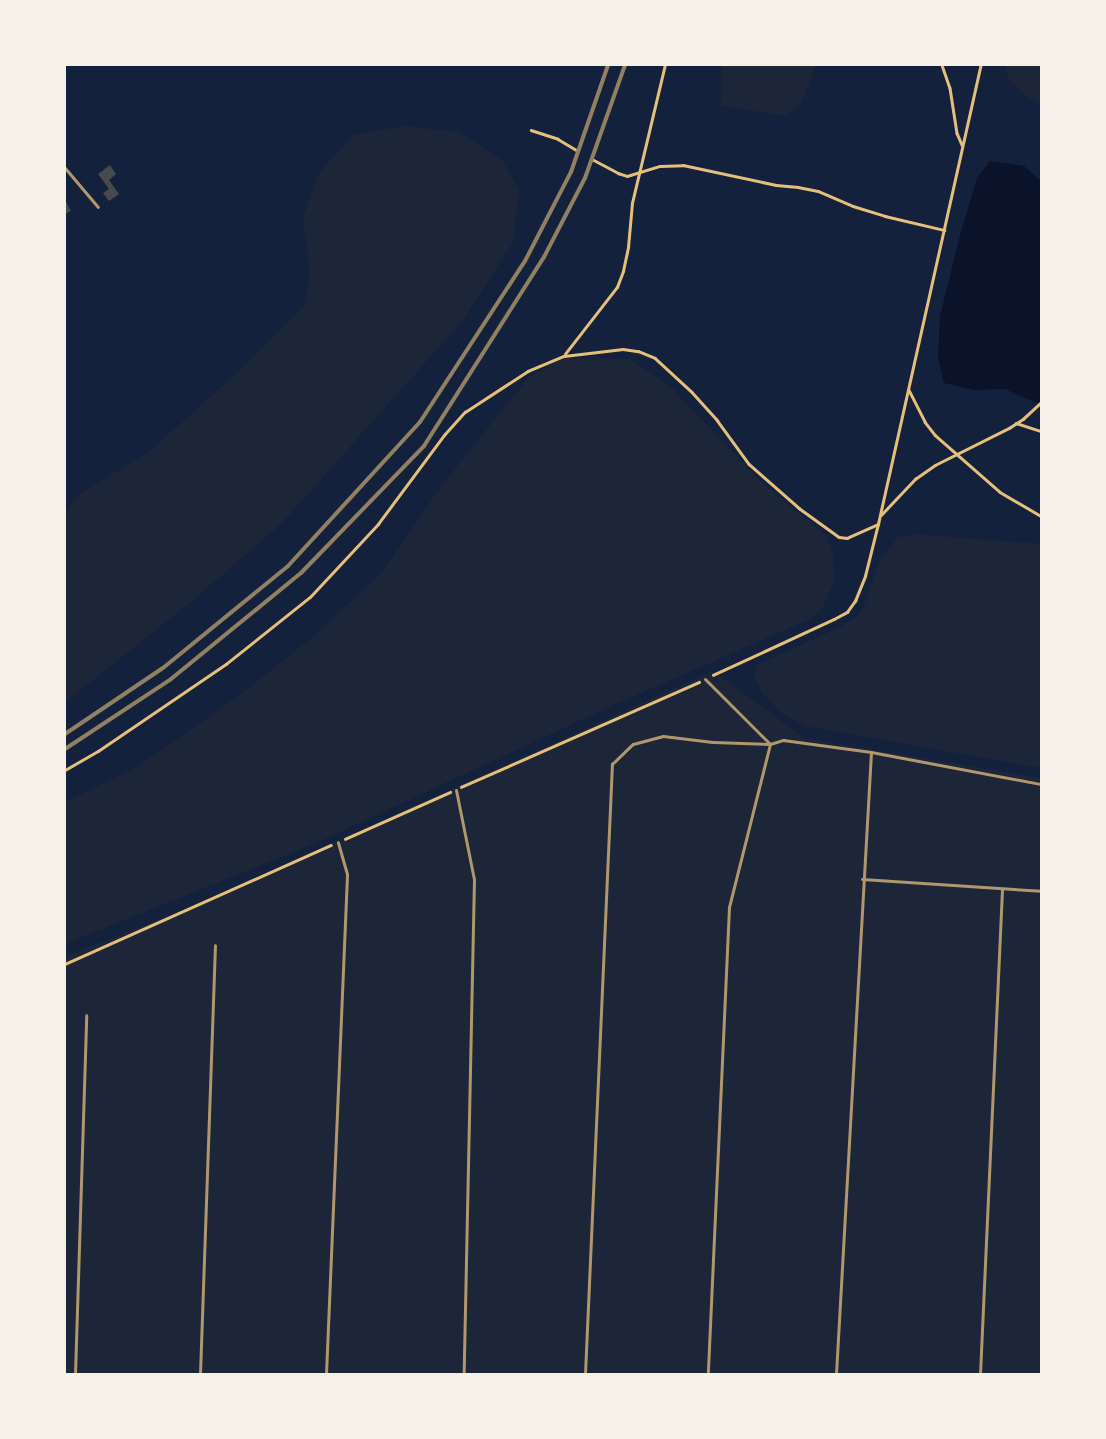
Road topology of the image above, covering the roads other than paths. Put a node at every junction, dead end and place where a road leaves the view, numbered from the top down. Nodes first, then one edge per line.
1 (65, 168) edge
2 (98, 207) dead end
3 (705, 679) road end
4 (770, 744) junction
5 (871, 752) junction
6 (1041, 784) edge
7 (456, 790) road end
8 (338, 842) road end
9 (862, 878) junction
10 (1002, 889) junction
11 (1041, 891) edge
12 (215, 945) dead end
13 (86, 1015) dead end
14 (75, 1374) edge
15 (200, 1374) edge
16 (326, 1374) edge
17 (464, 1374) edge
18 (585, 1374) edge
19 (708, 1374) edge
20 (836, 1374) edge
21 (980, 1374) edge

1 - 2 lane
3 - 4 lane
4 - 5 lane
4 - 18 lane
4 - 19 lane
5 - 6 lane
5 - 9 lane
7 - 17 lane
8 - 16 lane
9 - 10 lane
9 - 20 lane
10 - 11 lane
10 - 21 lane
12 - 15 lane
13 - 14 lane

